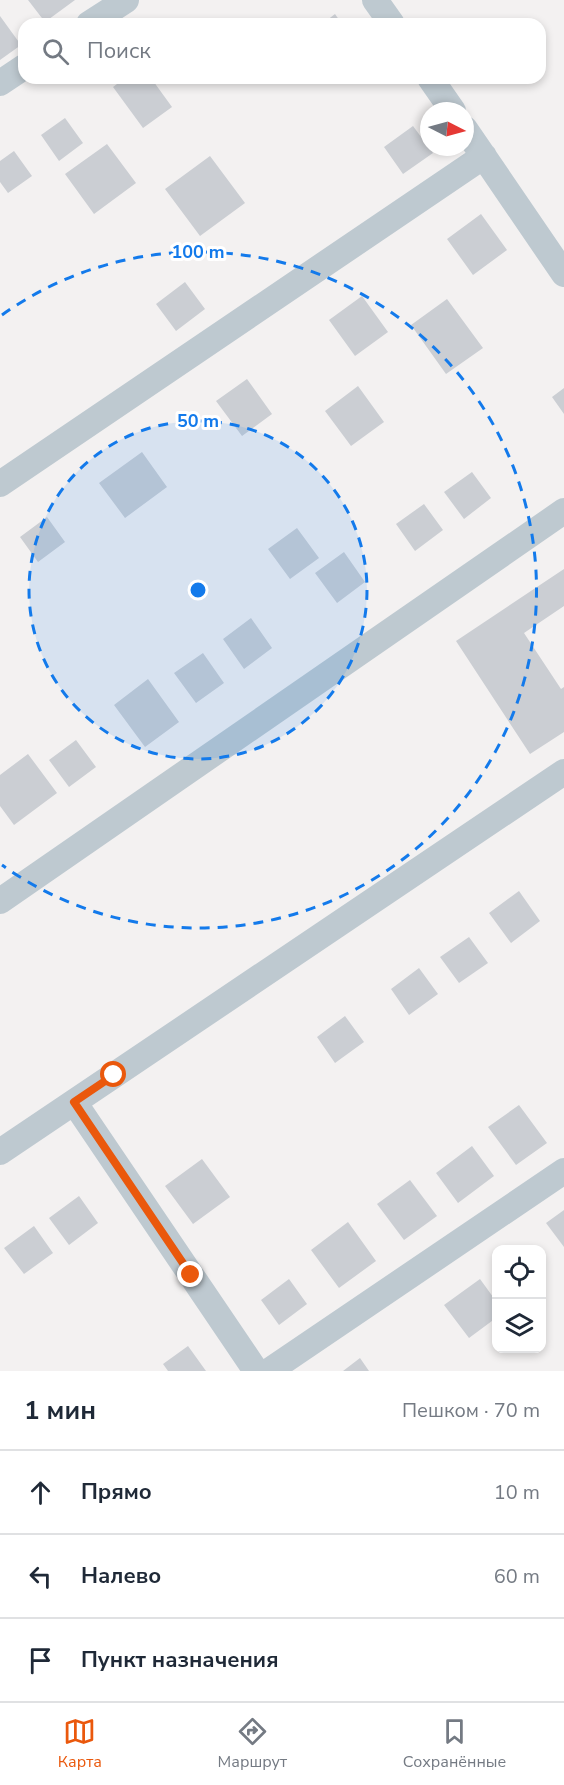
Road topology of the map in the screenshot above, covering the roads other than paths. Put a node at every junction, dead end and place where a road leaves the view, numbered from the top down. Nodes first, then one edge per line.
1 (126, 0) edge
2 (375, 0) edge
3 (98, 18) edge
4 (388, 18) edge
5 (18, 72) edge
6 (0, 83) edge
7 (434, 84) edge
8 (447, 102) edge
9 (474, 142) edge
10 (484, 156) junction
11 (564, 274) edge
12 (0, 484) edge
13 (564, 511) edge
14 (564, 772) edge
15 (0, 901) edge
16 (74, 1102) junction
17 (0, 1152) edge
18 (564, 1171) edge
19 (256, 1371) edge
20 (269, 1371) edge

1 - 3 lane
2 - 4 lane
5 - 6 lane
7 - 8 lane
9 - 10 lane
10 - 11 lane
10 - 12 lane
13 - 15 lane
14 - 16 lane
16 - 17 lane
16 - 19 lane
18 - 20 lane

